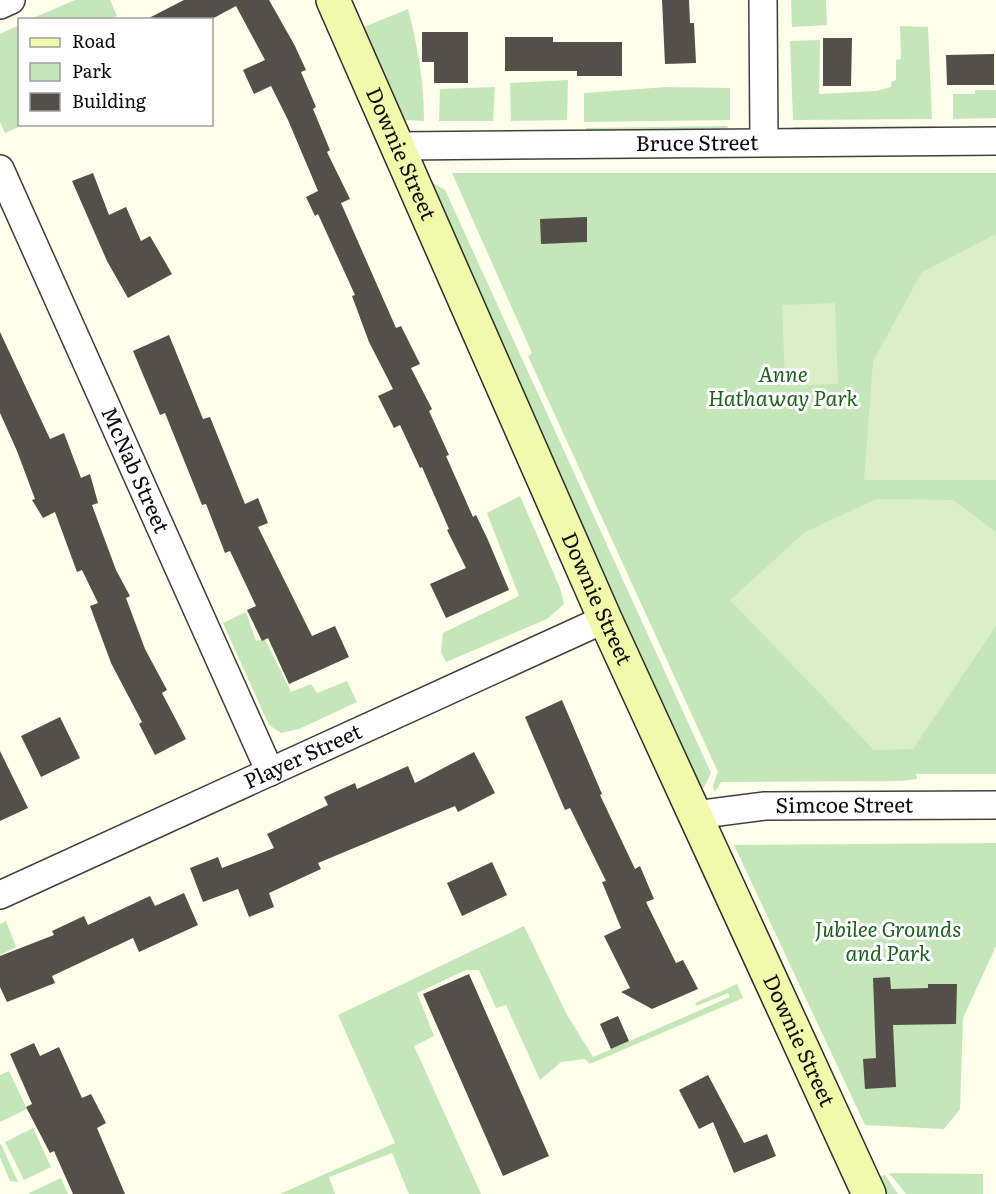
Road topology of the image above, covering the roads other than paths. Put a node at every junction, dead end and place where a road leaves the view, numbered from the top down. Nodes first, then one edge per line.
1 (11, 0) edge
2 (333, 0) edge
3 (763, 0) edge
4 (0, 5) edge
5 (996, 141) edge
6 (764, 142) junction
7 (399, 146) junction
8 (0, 169) edge
9 (605, 619) junction
10 (270, 772) junction
11 (996, 805) edge
12 (695, 815) junction
13 (0, 895) edge
14 (869, 1194) edge

1 - 4 street
2 - 7 main road, Downie Street
3 - 6 street
5 - 6 street, Bruce Street
6 - 7 street, Bruce Street
7 - 9 main road, Downie Street
8 - 10 street, McNab Street
9 - 10 street, Player Street
9 - 12 main road, Downie Street
10 - 13 street, Player Street
11 - 12 street, Simcoe Street
12 - 14 main road, Downie Street

